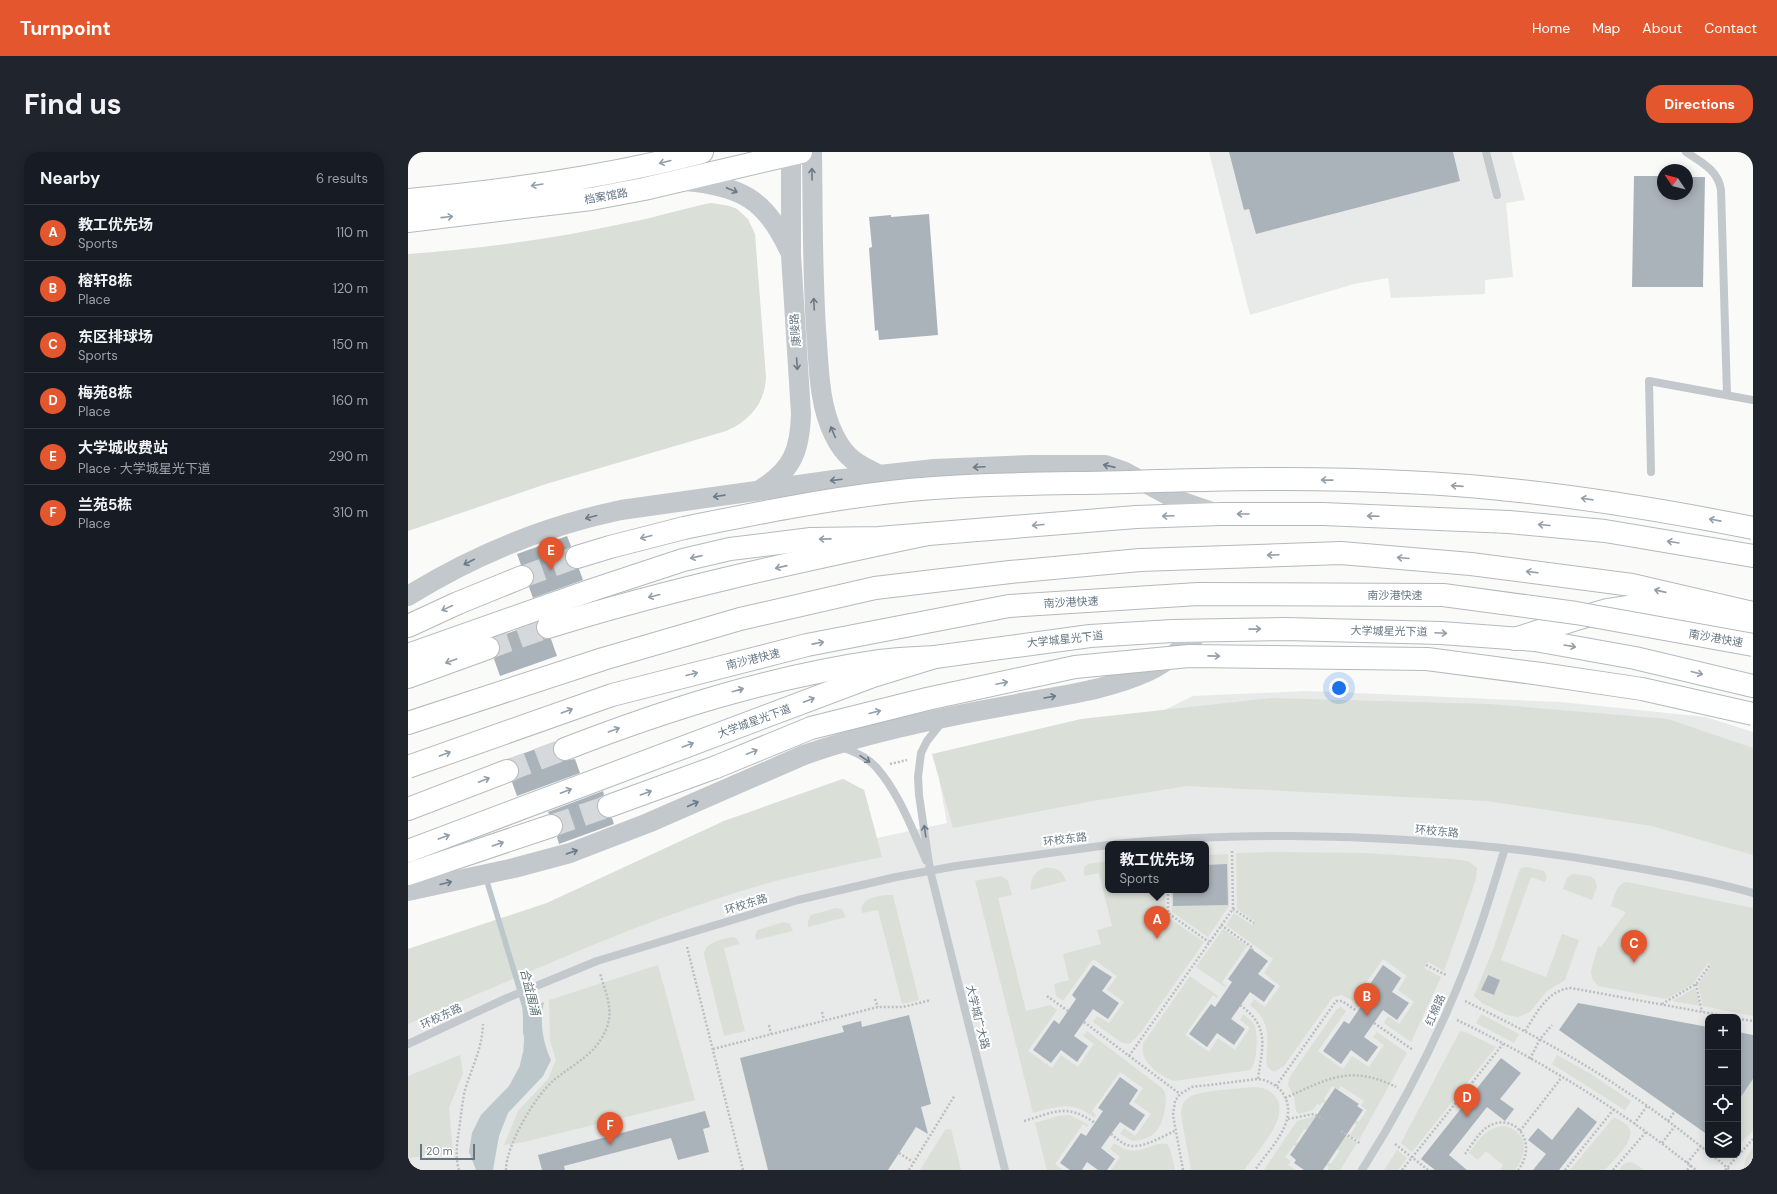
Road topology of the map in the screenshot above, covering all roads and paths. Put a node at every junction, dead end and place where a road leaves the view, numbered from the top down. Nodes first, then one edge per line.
1 (702, 152) edge
2 (1486, 152) edge
3 (1686, 152) edge
4 (799, 153) edge
5 (680, 181) junction
6 (1497, 195) dead end
7 (408, 200) edge
8 (408, 221) edge
9 (791, 255) junction
10 (1726, 395) junction
11 (1753, 400) edge
12 (1651, 472) dead end
13 (880, 475) junction
14 (758, 491) junction
15 (1221, 514) junction
16 (1753, 528) edge
17 (928, 534) junction
18 (1753, 556) edge
19 (577, 558) tunnel mouth
20 (522, 577) tunnel mouth
21 (408, 596) edge
22 (1753, 612) edge
23 (1753, 623) edge
24 (408, 626) edge
25 (548, 626) tunnel mouth
26 (1202, 630) junction
27 (1515, 639) junction
28 (1753, 645) edge
29 (488, 648) tunnel mouth
30 (408, 655) edge
31 (935, 657) junction
32 (408, 677) edge
33 (1753, 686) edge
34 (1753, 714) edge
35 (951, 716) junction
36 (408, 723) edge
37 (829, 746) junction
38 (565, 749) tunnel mouth
39 (912, 758) dead end
40 (890, 764) dead end
41 (408, 767) edge
42 (507, 771) tunnel mouth
43 (609, 806) tunnel mouth
44 (408, 809) edge
45 (551, 826) tunnel mouth
46 (1232, 836) junction
47 (1160, 841) edge
48 (1105, 845) edge
49 (1505, 848) junction
50 (408, 851) edge
51 (930, 870) junction
52 (408, 874) edge
53 (408, 892) edge
54 (1168, 893) edge
55 (1753, 893) edge
56 (1233, 909) junction
57 (1254, 923) dead end
58 (1221, 925) junction
59 (684, 935) junction
60 (1209, 942) junction
61 (1252, 950) dead end
62 (597, 961) junction
63 (1426, 965) dead end
64 (1710, 965) dead end
65 (1446, 975) dead end
66 (1696, 984) junction
67 (1454, 995) junction
68 (1048, 996) dead end
69 (875, 999) dead end
70 (931, 1000) dead end
71 (1662, 1004) junction
72 (1240, 1005) dead end
73 (878, 1007) junction
74 (483, 1009) junction
75 (1068, 1011) dead end
76 (822, 1012) dead end
77 (1358, 1012) dead end
78 (1702, 1012) junction
79 (1713, 1014) edge
80 (1446, 1015) junction
81 (1741, 1019) edge
82 (824, 1020) junction
83 (1753, 1021) edge
84 (1084, 1022) dead end
85 (1374, 1023) dead end
86 (769, 1025) dead end
87 (1552, 1025) dead end
88 (1525, 1031) junction
89 (771, 1034) junction
90 (1540, 1039) junction
91 (408, 1044) edge
92 (1503, 1044) junction
93 (713, 1049) junction
94 (1413, 1050) dead end
95 (1129, 1056) junction
96 (1530, 1058) junction
97 (1562, 1077) junction
98 (1258, 1079) junction
99 (1276, 1086) junction
100 (1408, 1093) junction
101 (1180, 1094) junction
102 (955, 1095) dead end
103 (1285, 1098) junction
104 (1647, 1106) junction
105 (1614, 1109) junction
106 (1675, 1112) dead end
107 (1288, 1119) junction
108 (1323, 1119) dead end
109 (1024, 1121) dead end
110 (1668, 1121) junction
111 (1094, 1123) dead end
112 (1634, 1124) junction
113 (1674, 1126) junction
114 (1175, 1131) junction
115 (1341, 1131) dead end
116 (1520, 1131) junction
117 (1646, 1132) junction
118 (1111, 1134) dead end
119 (1753, 1139) edge
120 (1662, 1143) junction
121 (1361, 1144) dead end
122 (1396, 1144) dead end
123 (1701, 1146) junction
124 (1705, 1149) edge
125 (899, 1153) dead end
126 (1465, 1154) dead end
127 (1412, 1157) junction
128 (1715, 1158) edge
129 (913, 1162) junction
130 (1687, 1163) junction
131 (1691, 1165) junction
132 (1728, 1169) edge
133 (459, 1170) edge
134 (506, 1170) edge
135 (743, 1170) edge
136 (909, 1170) edge
137 (1005, 1170) edge
138 (1183, 1170) edge
139 (1255, 1170) edge
140 (1362, 1170) edge
141 (1402, 1170) edge
142 (1428, 1170) edge
143 (1518, 1170) edge
144 (1565, 1170) edge
145 (1613, 1170) edge
146 (1686, 1170) edge
147 (1696, 1170) edge

1 -> 7 main road, 档案馆路
2 - 6 lane
3 - 10 lane
4 - 5 main road, 档案馆路
4 - 9 street, 康陵路
13 -> 4 street, 康陵路
8 -> 5 main road, 档案馆路
5 -> 9 street
9 -> 14 street, 康陵路
10 - 11 lane
10 - 12 lane
13 -> 14 street
15 -> 13 street
14 -> 21 street
15 -> 17 main road
18 -> 15 main road
16 -> 19 main road, bridge
17 -> 25 main road
17 -> 30 main road
20 -> 24 main road
22 -> 36 main road
23 - 27 main road
26 -> 27 main road, 大学城星光下道
26 - 31 main road, 大学城星光下道
35 -> 26 street
27 -> 33 main road, 大学城星光下道
41 -> 28 main road, 南沙港快速, bridge
29 -> 32 main road
38 -> 31 main road
50 -> 31 main road, 大学城星光下道
43 -> 34 main road, bridge
35 - 37 street
51 -> 35 lane, 大学城广大路
37 -> 51 lane, 大学城广大路
53 -> 37 street
39 - 40 path
44 -> 42 main road
52 -> 45 main road
46 - 47 lane, 环校东路
46 - 49 lane, 环校东路
46 - 56 path
48 - 51 lane, 环校东路
49 - 55 lane, 环校东路
49 - 67 lane, 红棉路
51 - 59 lane, 环校东路
51 - 137 lane, 大学城广大路
54 - 60 path
56 - 57 path
56 - 58 path
58 - 60 path
58 - 61 path
59 - 62 lane, 环校东路
59 - 93 path
60 - 95 path
62 - 74 lane, 环校东路
62 - 134 path
63 - 65 path
64 - 66 path
66 - 71 path
66 - 78 path
67 - 80 lane, 红棉路
67 - 88 path
68 - 75 path
69 - 73 path
70 - 73 path
71 - 78 path
71 - 88 path
72 - 98 path
73 - 82 path
74 - 91 lane, 环校东路
74 - 133 path
76 - 82 path
77 - 99 path
78 - 79 path
80 - 92 path
80 - 100 lane, 红棉路
81 - 83 path
82 - 89 path
84 - 95 path
85 - 94 path
86 - 89 path
87 - 90 path
88 - 90 path
89 - 93 path
90 - 96 path
90 - 104 path
92 - 96 path
92 - 127 path
93 - 135 path
95 - 101 path
96 - 97 path
97 - 105 path
97 - 116 path
98 - 99 path
98 - 101 path
99 - 103 path
100 - 103 path
100 - 140 lane, 红棉路
101 - 114 path
102 - 129 path
103 - 107 path
104 - 110 path
104 - 112 path
105 - 112 path
105 - 144 path
106 - 110 path
107 - 108 path
107 - 139 path
109 - 111 path
110 - 113 path
112 - 117 path
113 - 120 path
113 - 123 path
114 - 118 path
114 - 138 path
115 - 121 path
116 - 126 path
116 - 143 path
117 - 120 path
117 - 145 path
119 - 132 path
120 - 130 path
122 - 127 path
123 - 124 path
123 - 130 path
125 - 129 path
127 - 141 path
127 - 142 path
128 - 132 path
129 - 136 path
130 - 131 path
131 - 146 path
131 - 147 path

